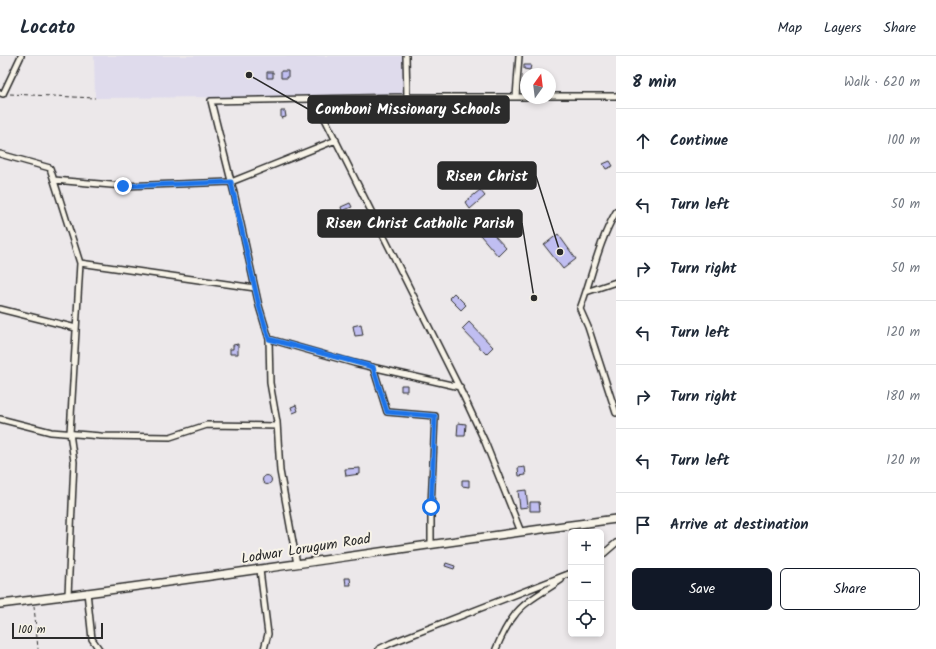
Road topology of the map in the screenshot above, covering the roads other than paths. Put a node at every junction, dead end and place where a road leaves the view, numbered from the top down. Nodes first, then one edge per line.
1 (21, 56) edge
2 (406, 56) edge
3 (519, 56) edge
4 (1, 93) edge
5 (556, 96) edge
6 (616, 96) edge
7 (406, 97) junction
8 (516, 97) junction
9 (520, 97) edge
10 (317, 99) junction
11 (336, 140) junction
12 (0, 154) edge
13 (54, 180) junction
14 (231, 182) junction
15 (616, 212) edge
16 (80, 263) junction
17 (616, 282) edge
18 (255, 288) junction
19 (586, 292) junction
20 (0, 309) edge
21 (76, 328) junction
22 (269, 339) junction
23 (373, 367) junction
24 (460, 387) junction
25 (616, 413) edge
26 (0, 419) edge
27 (277, 426) junction
28 (70, 433) junction
29 (616, 519) edge
30 (521, 532) junction
31 (616, 543) edge
32 (431, 544) junction
33 (604, 553) edge
34 (297, 564) junction
35 (260, 570) junction
36 (568, 575) edge
37 (568, 575) edge
38 (87, 592) junction
39 (68, 595) junction
40 (0, 604) edge
41 (99, 649) edge
42 (264, 649) edge
43 (379, 649) edge
44 (496, 649) edge

1 - 4 street
2 - 7 street
3 - 8 street
5 - 6 street
7 - 8 street
7 - 10 street
8 - 9 street
10 - 11 street
10 - 14 street
11 - 14 street
11 - 24 street
12 - 13 street
13 - 14 street
13 - 16 street
14 - 18 street
15 - 19 street
16 - 18 street
16 - 21 street
17 - 19 street
18 - 22 street
19 - 25 street
20 - 21 street
21 - 28 street
22 - 23 street
22 - 27 street
23 - 24 street
23 - 32 street
24 - 30 street
26 - 28 street
27 - 28 street
27 - 34 street
28 - 39 street
29 - 30 main road, Lodwar Lorugum Road
30 - 32 main road, Lodwar Lorugum Road
31 - 33 street
32 - 34 main road, Lodwar Lorugum Road
34 - 35 main road, Lodwar Lorugum Road
35 - 38 main road, Lodwar Lorugum Road
35 - 42 street
36 - 43 street
37 - 44 street
38 - 39 main road, Lodwar Lorugum Road
38 - 41 street
39 - 40 main road, Lodwar Lorugum Road

